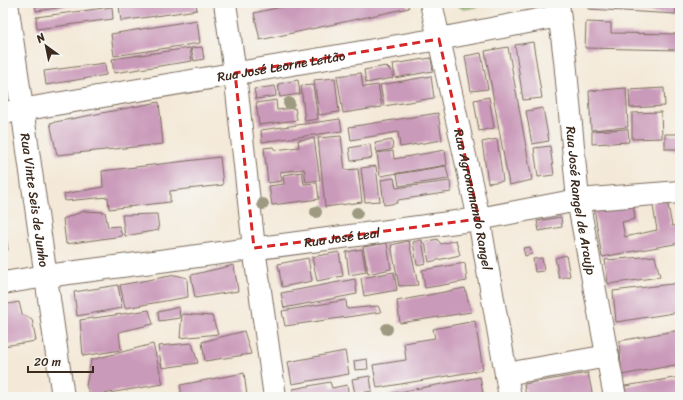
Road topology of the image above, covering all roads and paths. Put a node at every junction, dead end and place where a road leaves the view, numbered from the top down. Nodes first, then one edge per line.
1 (7, 3) edge
2 (225, 3) edge
3 (432, 3) edge
4 (558, 10) edge
5 (439, 39) junction
6 (234, 73) junction
7 (13, 111) edge
8 (680, 192) edge
9 (578, 200) junction
10 (479, 219) junction
11 (254, 248) junction
12 (46, 276) junction
13 (3, 283) edge
14 (608, 356) junction
15 (506, 374) junction
16 (63, 397) edge
17 (275, 397) edge
18 (510, 397) edge
19 (615, 397) edge

1 - 7 street, Rua Vinte Seis de Junho
2 - 6 street
3 - 5 street, Rua Agronomando Rangel
4 - 5 street, Rua José Leorne Leitão
4 - 9 street, Rua José Rangel de Araujp
5 - 6 street, Rua José Leorne Leitão
5 - 10 street, Rua Agronomando Rangel
6 - 7 street, Rua José Leorne Leitão
6 - 11 street
7 - 12 street, Rua Vinte Seis de Junho
8 - 9 street, Rua José Leal
9 - 10 street, Rua José Leal
9 - 14 street, Rua José Rangel de Araujp
10 - 11 street, Rua José Leal
10 - 15 street, Rua Agronomando Rangel
11 - 12 street, Rua José Leal
11 - 17 street
12 - 13 street, Rua José Leal
12 - 16 street, Rua Vinte Seis de Junho
14 - 15 street
14 - 19 street, Rua José Rangel de Araujp
15 - 18 street, Rua Agronomando Rangel

